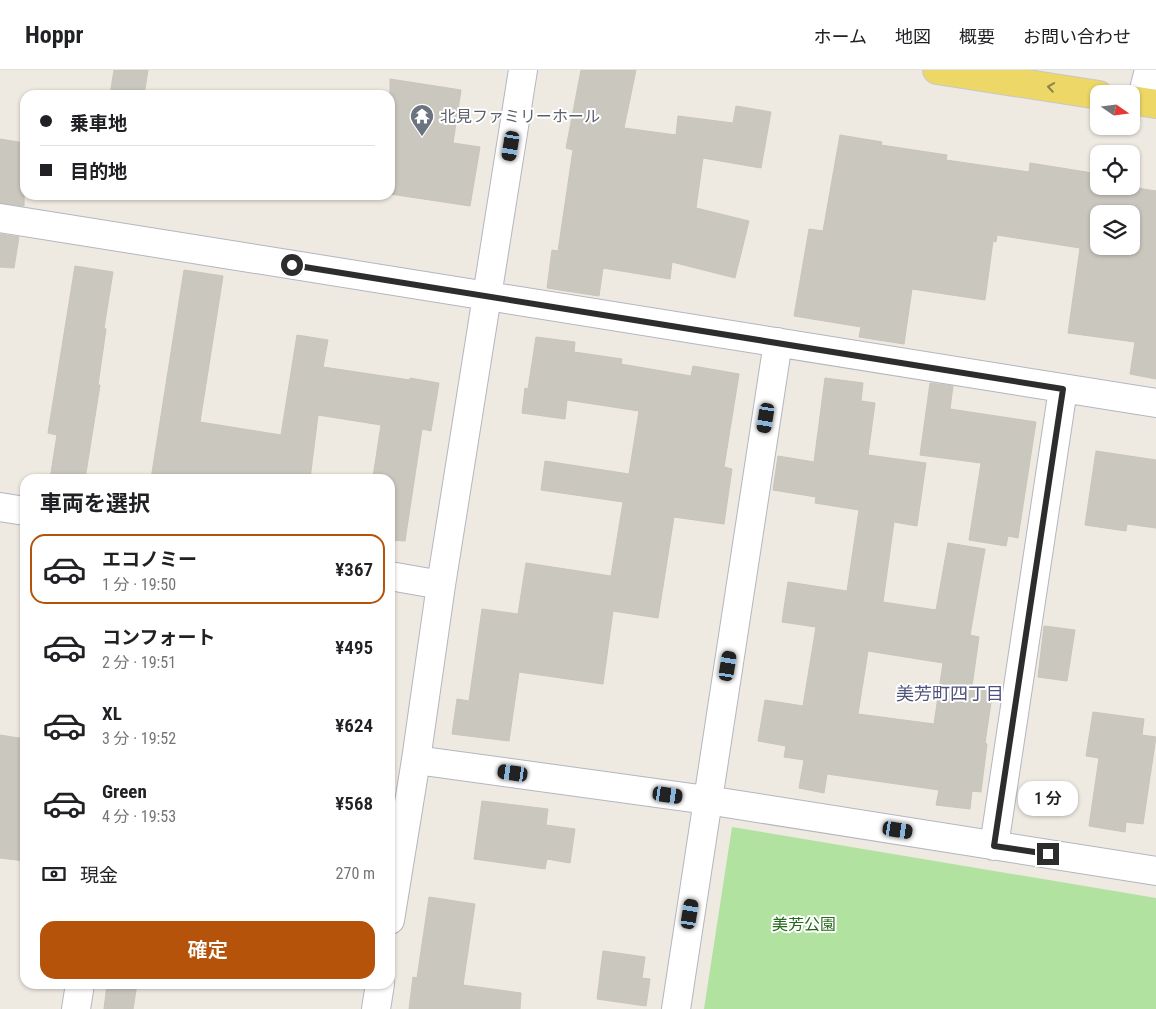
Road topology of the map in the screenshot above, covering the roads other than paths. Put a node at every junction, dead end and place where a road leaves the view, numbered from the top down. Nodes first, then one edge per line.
1 (523, 70) edge
2 (937, 70) edge
3 (1149, 70) edge
4 (1090, 94) edge
5 (1143, 102) edge
6 (0, 218) edge
7 (488, 297) junction
8 (778, 342) junction
9 (1063, 389) junction
10 (1156, 403) edge
11 (0, 507) edge
12 (20, 510) edge
13 (395, 577) edge
14 (441, 585) junction
15 (416, 760) junction
16 (707, 800) junction
17 (994, 846) junction
18 (1156, 871) edge
19 (395, 889) edge
20 (79, 989) edge
21 (379, 989) edge
22 (76, 1009) edge
23 (376, 1009) edge
24 (676, 1009) edge

1 - 7 street
4 -> 2 main road
3 - 5 street
6 - 7 street
7 - 8 street
7 - 14 street
8 - 9 street
8 - 16 street
9 - 10 street
9 - 17 street
11 - 12 street
13 - 14 street
14 - 15 street
15 - 16 street
15 - 19 street
16 - 17 street
16 - 24 street
17 - 18 street
20 - 22 street
21 - 23 street

